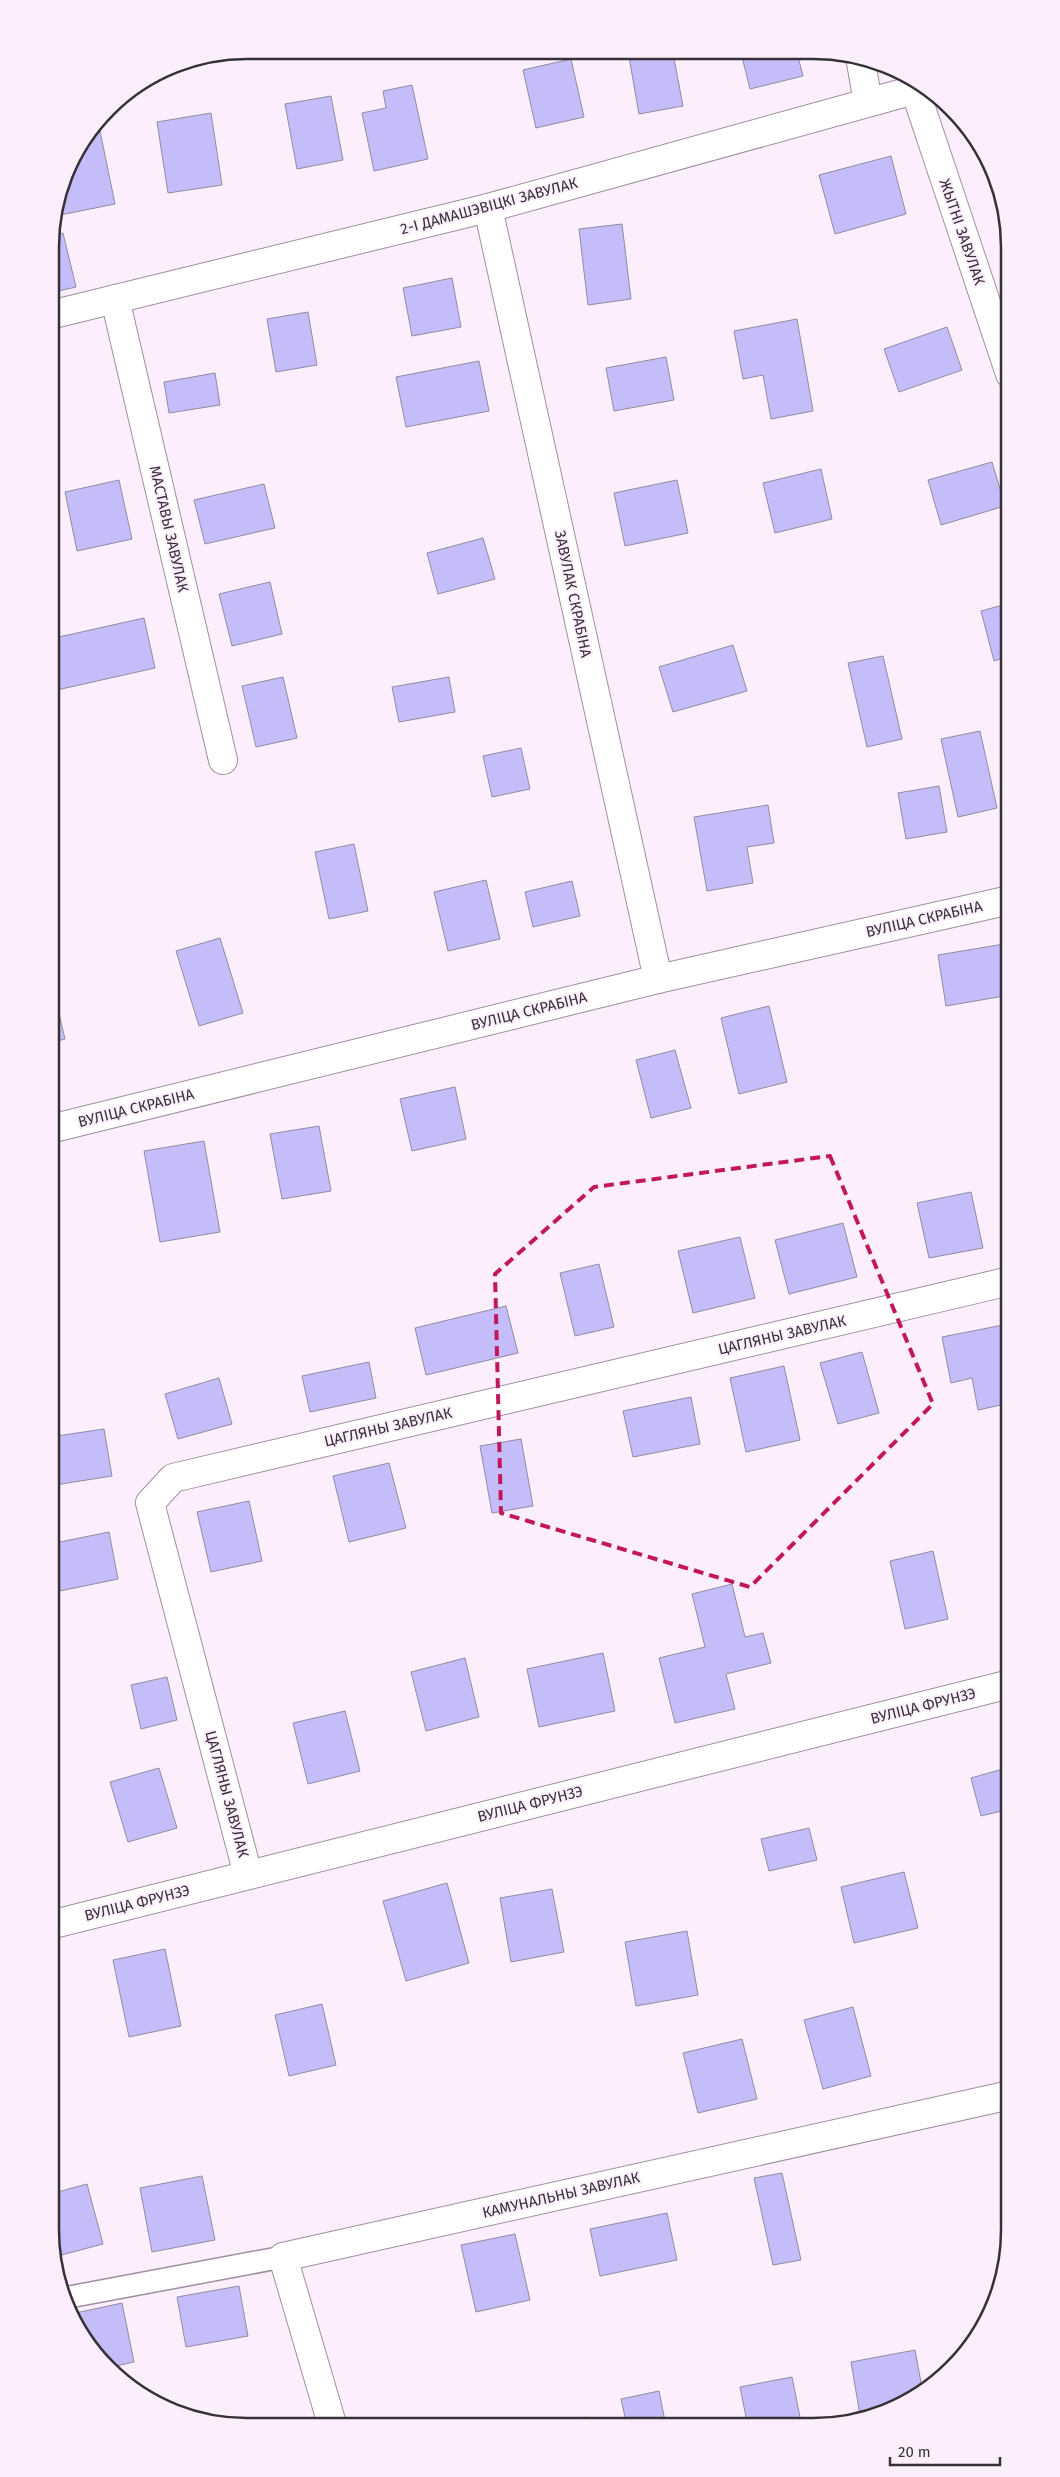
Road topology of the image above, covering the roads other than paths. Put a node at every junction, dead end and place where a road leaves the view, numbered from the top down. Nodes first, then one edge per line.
1 (861, 65) edge
2 (916, 90) edge
3 (922, 94) edge
4 (868, 102) junction
5 (488, 208) junction
6 (115, 299) junction
7 (59, 313) edge
8 (1001, 346) edge
9 (223, 760) dead end
10 (1001, 902) edge
11 (658, 979) junction
12 (59, 1127) edge
13 (1001, 1283) edge
14 (1001, 1686) edge
15 (248, 1875) junction
16 (59, 1923) edge
17 (1001, 2097) edge
18 (283, 2257) junction
19 (71, 2297) edge
20 (330, 2418) edge

1 - 4 street
2 - 4 street, 2-І ДАМАШЭВІЦКІ ЗАВУЛАК
3 - 8 street, ЖЫТНІ ЗАВУЛАК
4 - 5 street, 2-І ДАМАШЭВІЦКІ ЗАВУЛАК
5 - 6 street, 2-І ДАМАШЭВІЦКІ ЗАВУЛАК
5 - 11 street, ЗАВУЛАК СКРАБІНА
6 - 7 street, 2-І ДАМАШЭВІЦКІ ЗАВУЛАК
6 - 9 street, МАСТАВЫ ЗАВУЛАК
10 - 11 street, ВУЛІЦА СКРАБІНА
11 - 12 street, ВУЛІЦА СКРАБІНА
13 - 15 street, ЦАГЛЯНЫ ЗАВУЛАК
14 - 15 street, ВУЛІЦА ФРУНЗЭ
15 - 16 street, ВУЛІЦА ФРУНЗЭ
17 - 18 street, КАМУНАЛЬНЫ ЗАВУЛАК
18 - 19 lane
18 - 20 street

